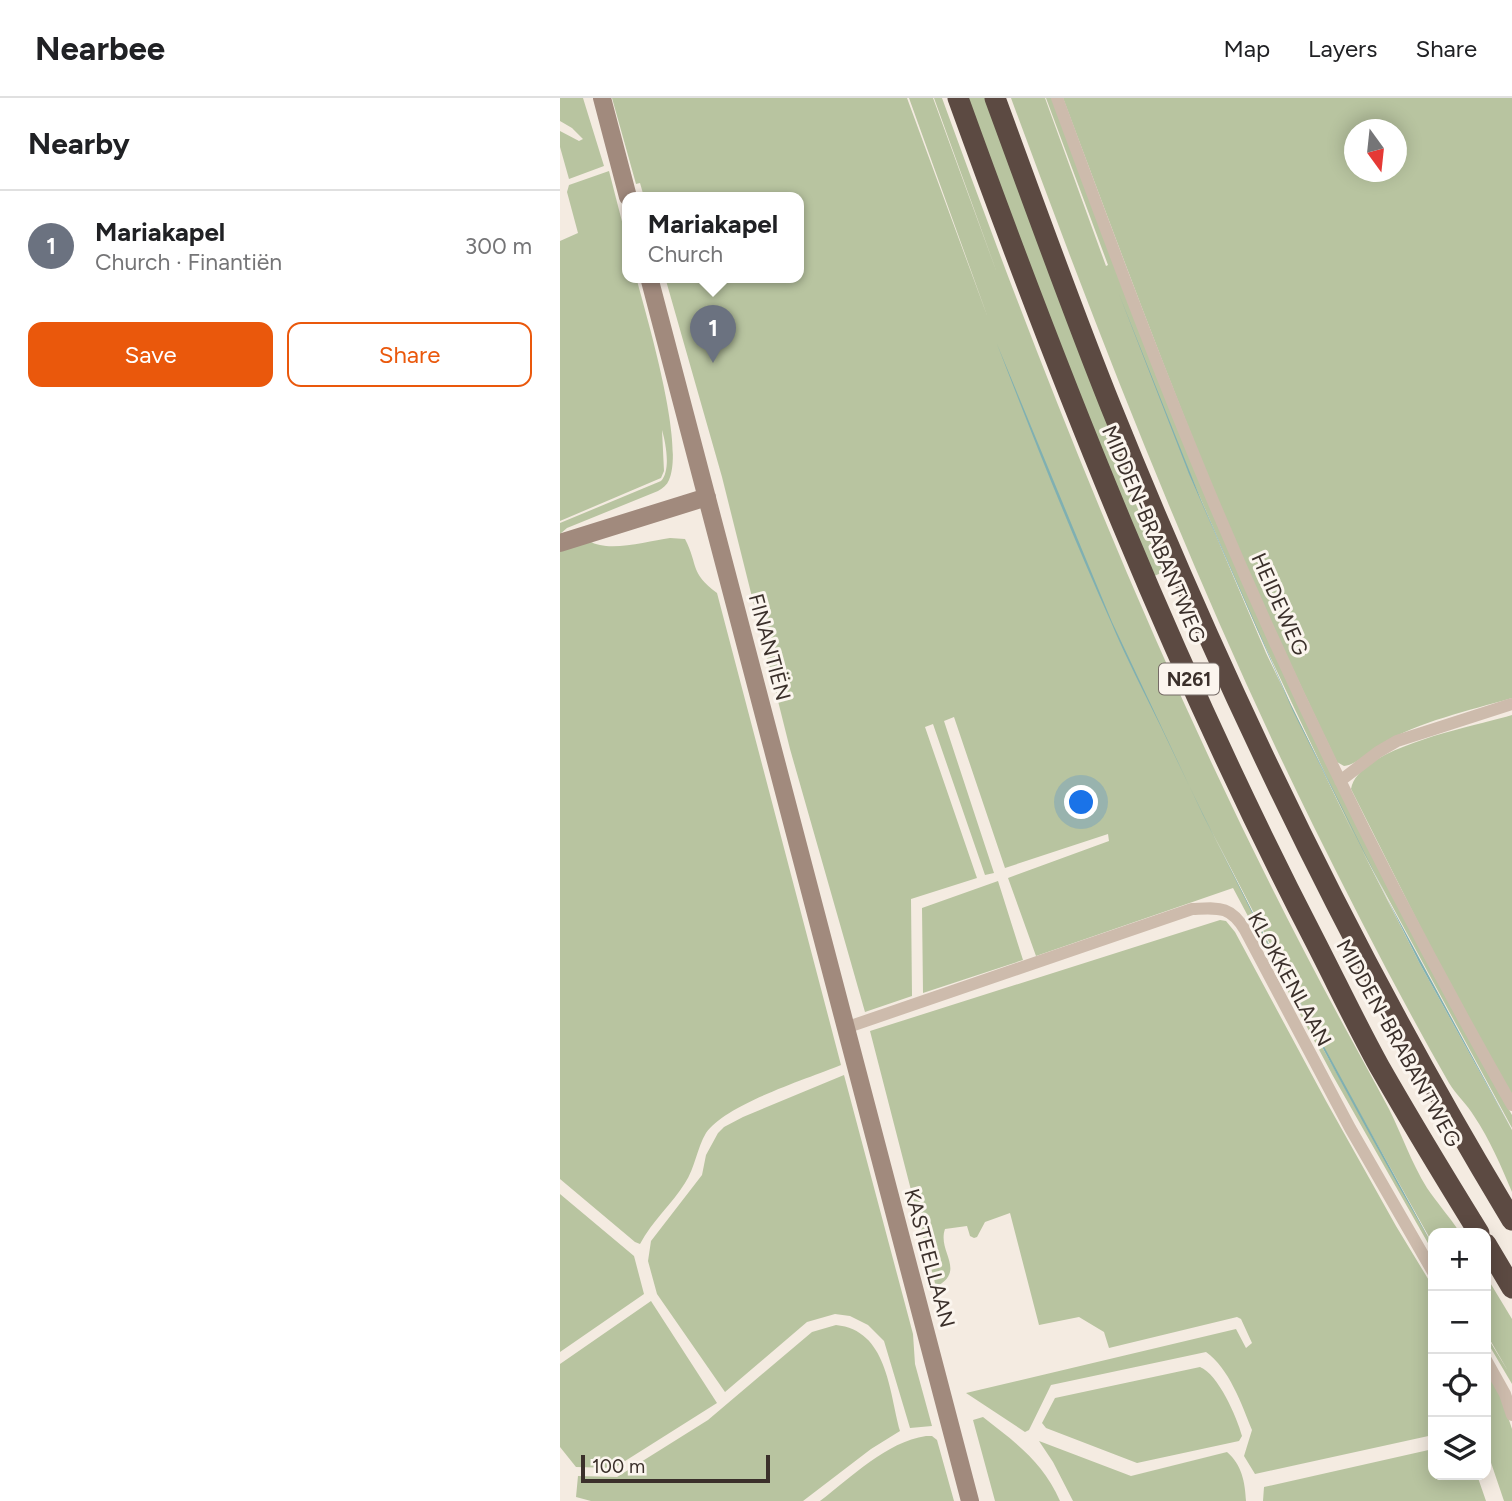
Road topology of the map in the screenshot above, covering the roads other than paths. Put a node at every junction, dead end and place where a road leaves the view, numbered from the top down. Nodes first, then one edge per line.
1 (602, 98) edge
2 (958, 98) edge
3 (995, 98) edge
4 (1058, 98) edge
5 (627, 192) edge
6 (651, 283) edge
7 (707, 497) junction
8 (560, 542) edge
9 (1512, 704) edge
10 (1340, 781) junction
11 (845, 1028) junction
12 (1512, 1105) edge
13 (1512, 1220) edge
14 (1476, 1228) edge
15 (1491, 1252) edge
16 (1428, 1263) edge
17 (1512, 1288) edge
18 (1491, 1369) edge
19 (1512, 1415) edge
20 (970, 1501) edge

1 - 5 street
2 - 14 highway, MIDDEN-BRABANTWEG / N261
3 - 13 highway, MIDDEN-BRABANTWEG / N261
4 - 10 street, HEIDEWEG
6 - 7 street, FINANTIËN
7 - 8 street
7 - 11 street, FINANTIËN
9 - 10 street
10 - 12 street, HEIDEWEG
11 - 16 street, KLOKKENLAAN
11 - 20 street, KASTEELLAAN
15 - 17 highway
18 - 19 street

